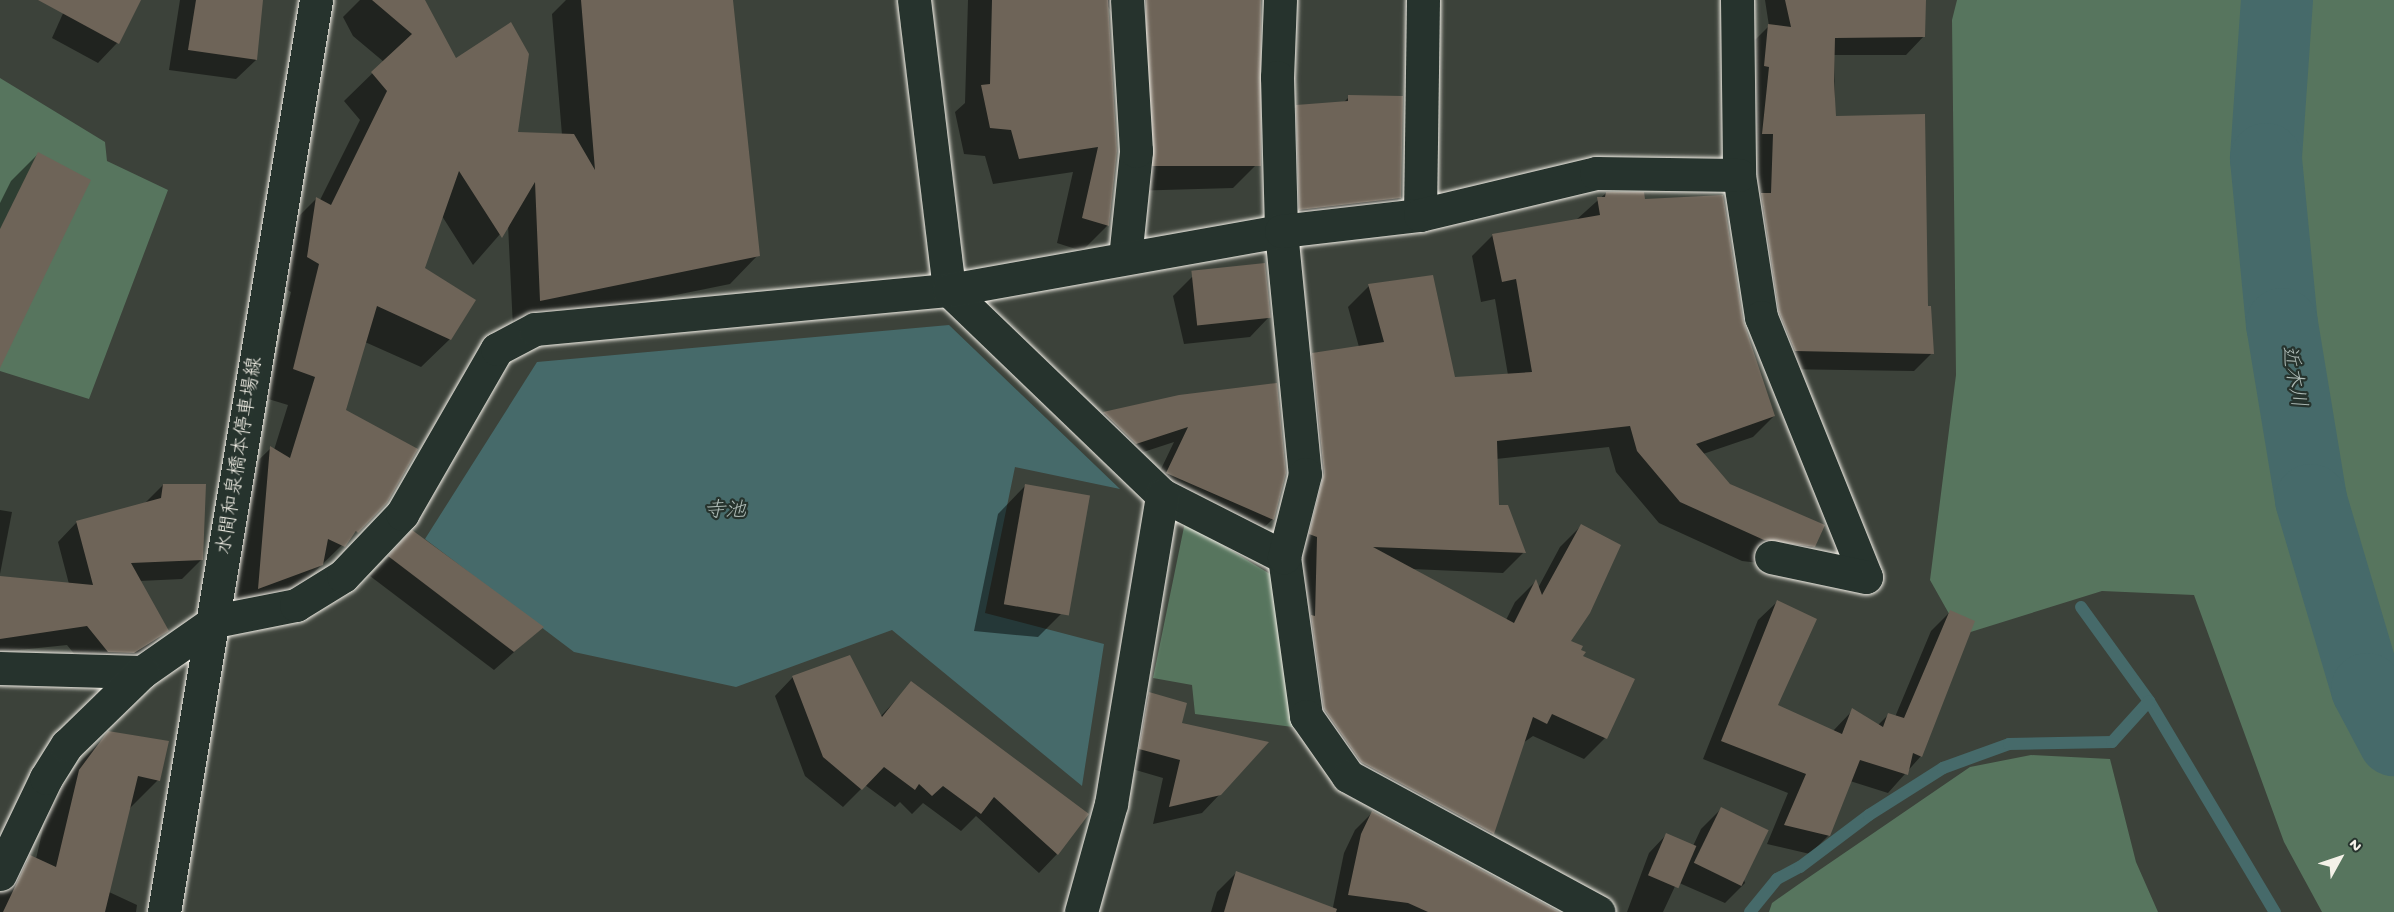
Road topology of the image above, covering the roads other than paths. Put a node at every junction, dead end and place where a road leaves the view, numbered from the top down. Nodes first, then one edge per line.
1 (316, 0) edge
2 (914, 0) edge
3 (1127, 0) edge
4 (1280, 0) edge
5 (1423, 0) edge
6 (1737, 0) edge
7 (1739, 175) junction
8 (1420, 215) junction
9 (1281, 231) junction
10 (1125, 258) junction
11 (949, 290) junction
12 (1162, 495) junction
13 (1284, 557) junction
14 (1771, 557) dead end
15 (215, 621) junction
16 (0, 668) edge
17 (142, 672) junction
18 (0, 874) edge
19 (164, 912) edge
20 (1081, 912) edge
21 (1598, 912) edge

1 - 15 street, 水間和泉橋本停車場線
2 - 11 street
3 - 10 street
4 - 9 street
5 - 8 street
6 - 7 street
7 - 8 street
7 - 14 street
8 - 9 street
9 - 10 street
9 - 13 street
10 - 11 street
11 - 12 street
11 - 15 street
12 - 13 street
12 - 20 street
13 - 21 street
15 - 17 street
15 - 19 street, 水間和泉橋本停車場線
16 - 17 street
17 - 18 street

